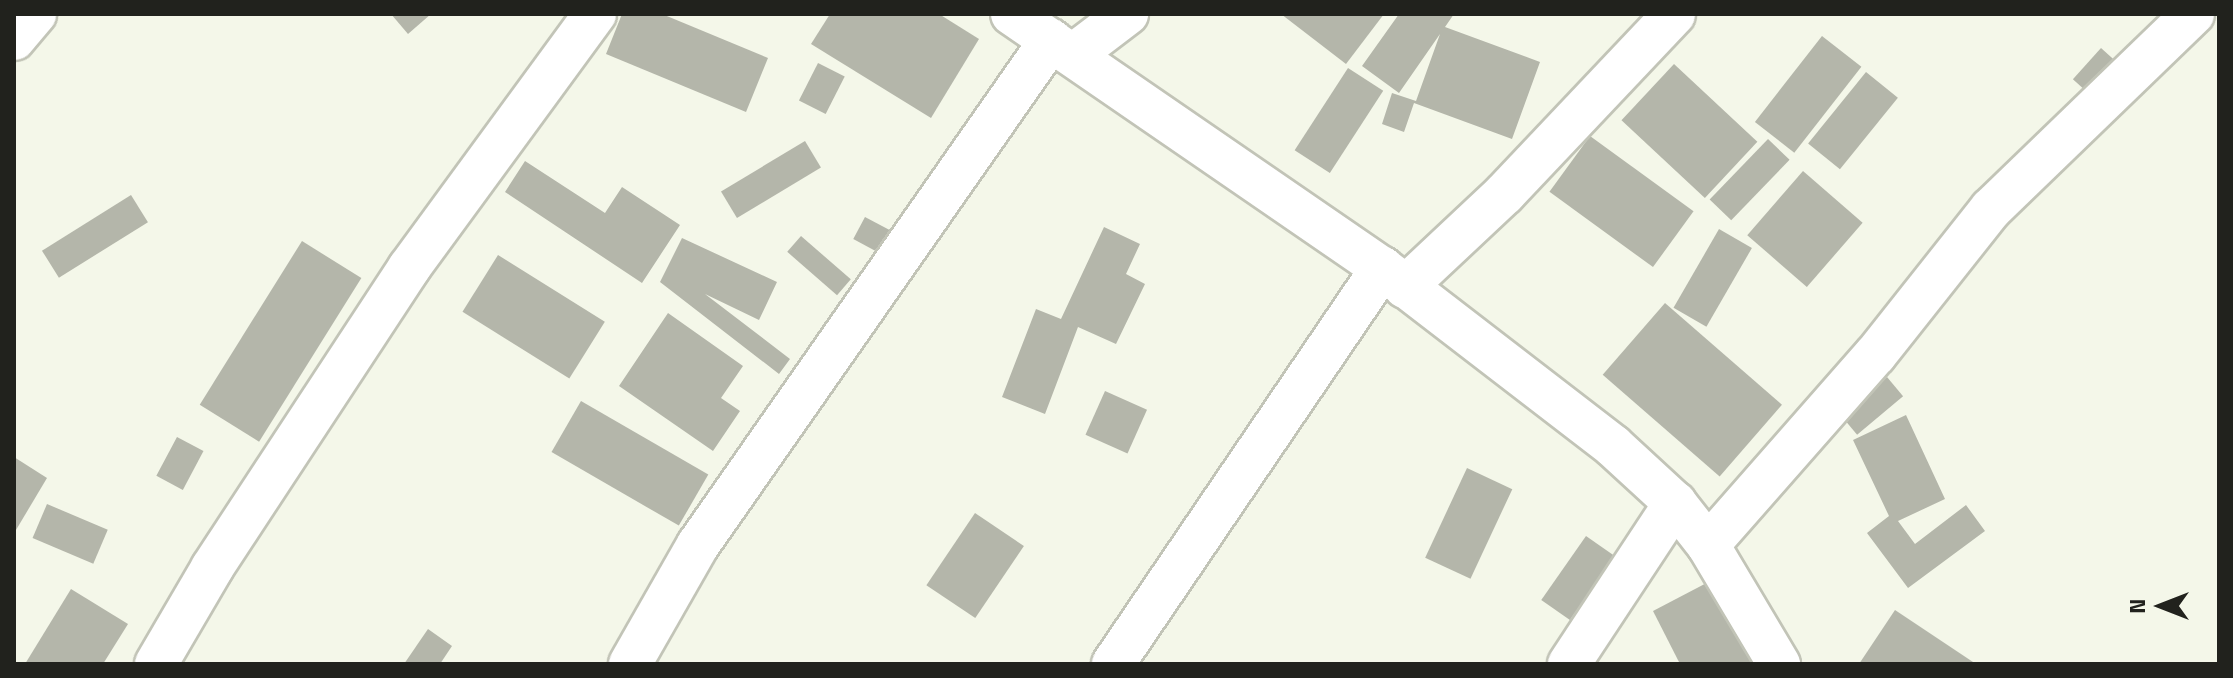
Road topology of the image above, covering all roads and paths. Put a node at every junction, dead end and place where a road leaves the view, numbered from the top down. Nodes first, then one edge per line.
1 (35, 14) edge
2 (595, 14) edge
3 (1012, 14) edge
4 (1127, 14) edge
5 (1674, 14) edge
6 (2193, 14) edge
7 (14, 39) edge
8 (1062, 48) junction
9 (1394, 277) junction
10 (1675, 503) junction
11 (1708, 545) junction
12 (156, 664) edge
13 (630, 664) edge
14 (1113, 664) edge
15 (1569, 664) edge
16 (1779, 664) edge

1 - 7 street
2 - 12 street
3 - 8 street
4 - 8 street
5 - 9 street
6 - 11 street
8 - 9 street
8 - 13 street
9 - 10 street
9 - 14 street
10 - 11 street
10 - 15 street
11 - 16 street

